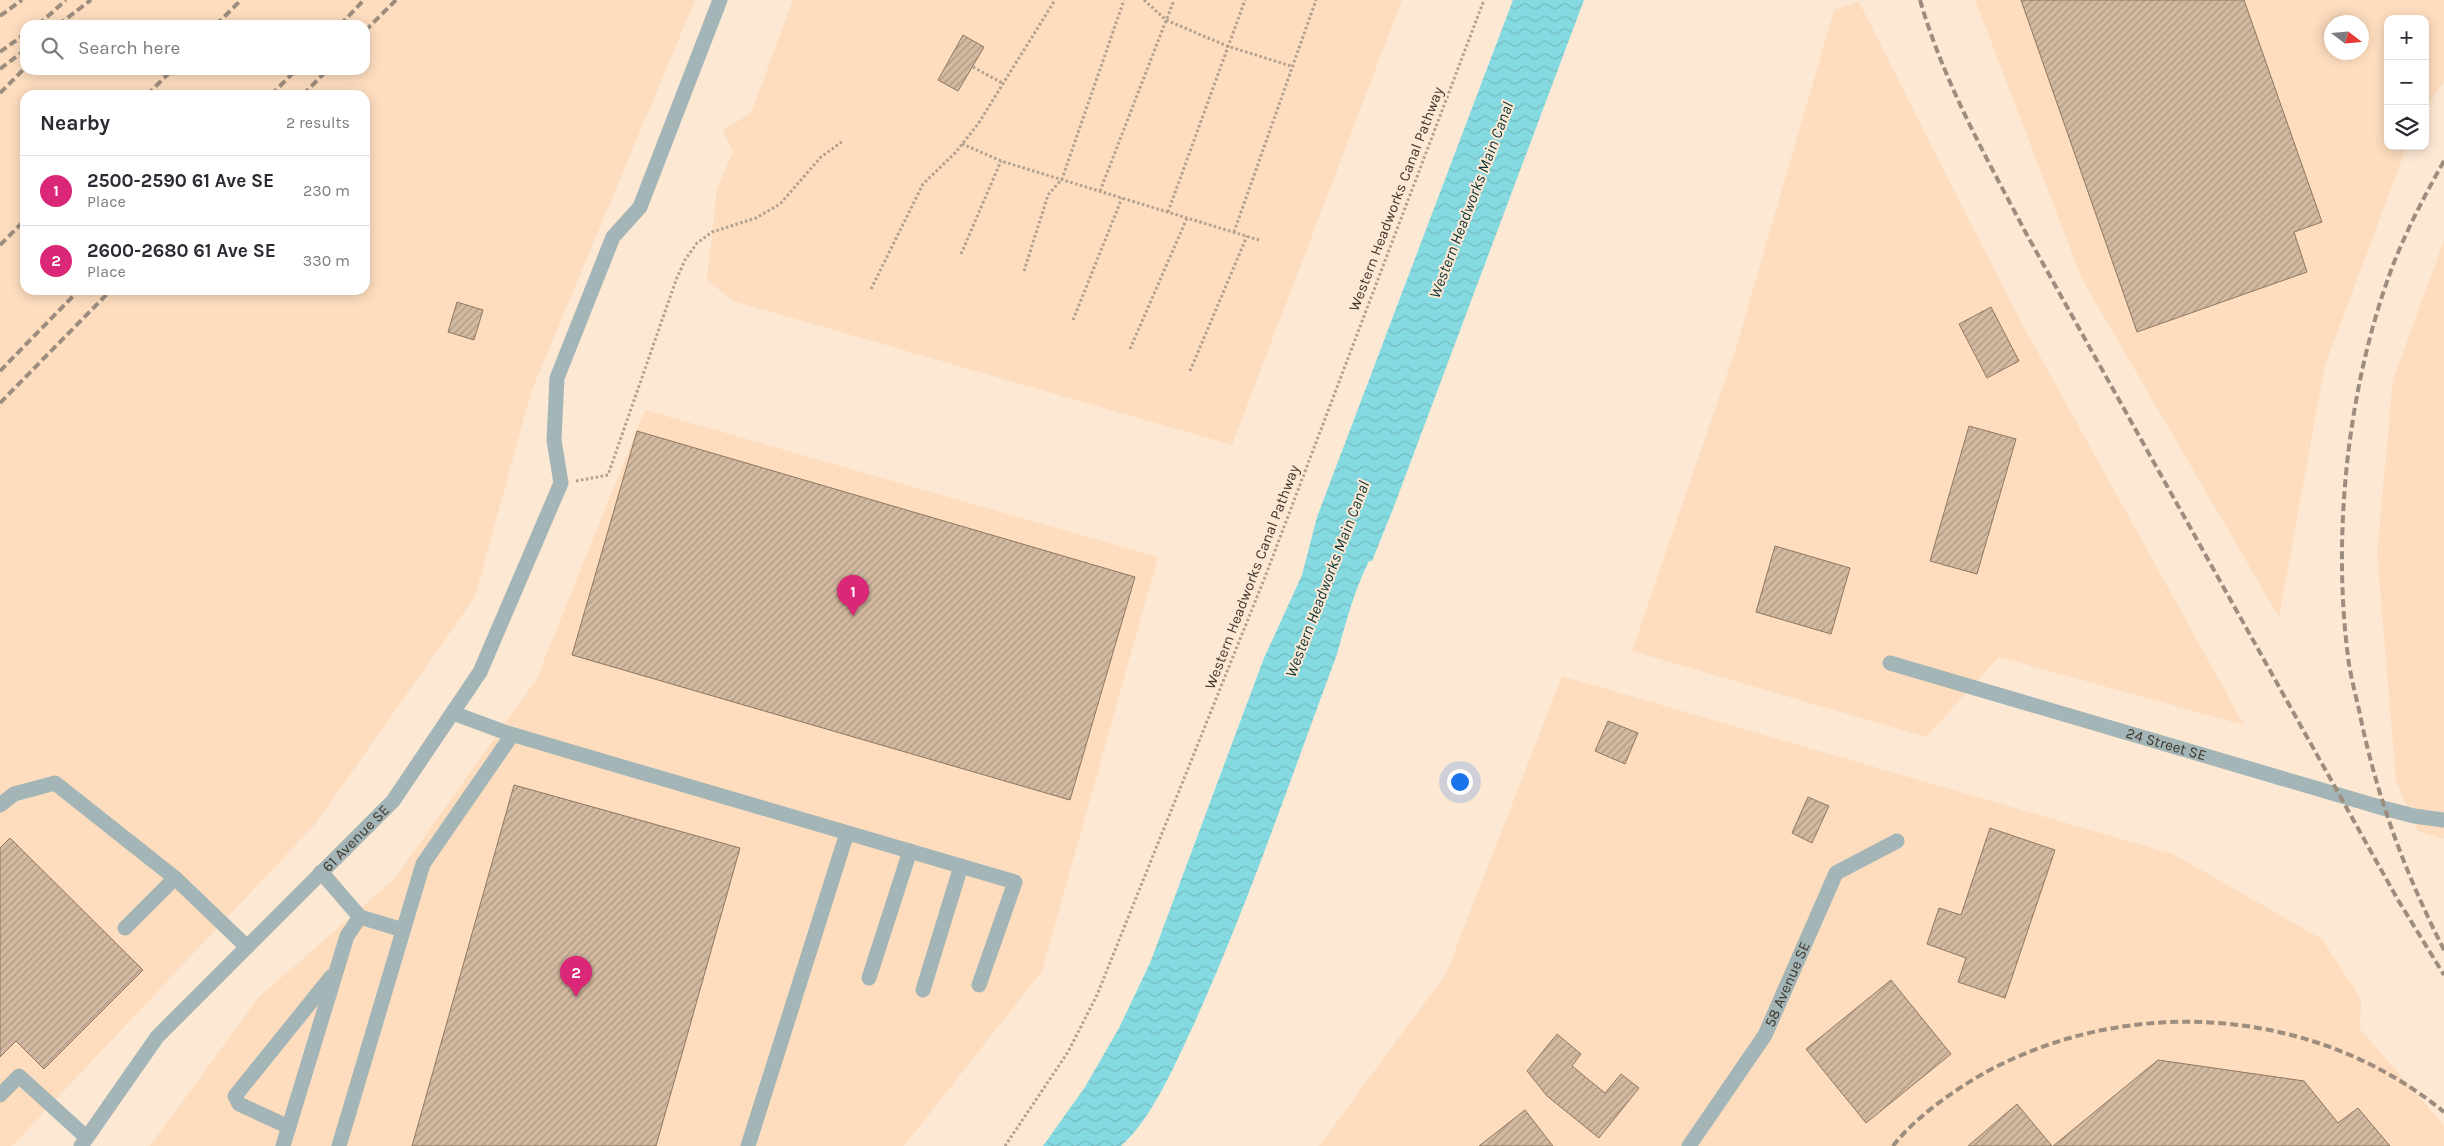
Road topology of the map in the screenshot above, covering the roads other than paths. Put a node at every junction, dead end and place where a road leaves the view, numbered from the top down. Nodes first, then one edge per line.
1 (720, 0) edge
2 (1890, 663) dead end
3 (452, 713) junction
4 (512, 735) junction
5 (0, 805) edge
6 (2444, 820) edge
7 (847, 833) junction
8 (1897, 841) dead end
9 (910, 851) junction
10 (961, 866) junction
11 (321, 872) junction
12 (175, 878) junction
13 (360, 917) junction
14 (125, 928) dead end
15 (404, 930) junction
16 (248, 947) junction
17 (337, 970) junction
18 (869, 978) dead end
19 (979, 985) dead end
20 (923, 990) dead end
21 (0, 1095) edge
22 (289, 1127) junction
23 (84, 1142) edge
24 (283, 1146) edge
25 (339, 1146) edge
26 (748, 1146) edge
27 (1689, 1146) edge

1 - 3 street, 61 Avenue SE
2 - 6 street, 24 Street SE
3 - 4 street
3 - 11 street, 61 Avenue SE
4 - 7 street
4 - 15 street
5 - 12 street
7 - 9 street
7 - 26 street
8 - 27 street, 58 Avenue SE
9 - 10 street
9 - 18 street
10 - 19 street
10 - 20 street
11 - 13 street
11 - 16 street, 61 Avenue SE
12 - 14 street
12 - 16 street
13 - 15 street
13 - 17 street
15 - 25 street
16 - 23 street, 61 Avenue SE
17 - 22 street
17 - 22 street
21 - 23 street
22 - 24 street

